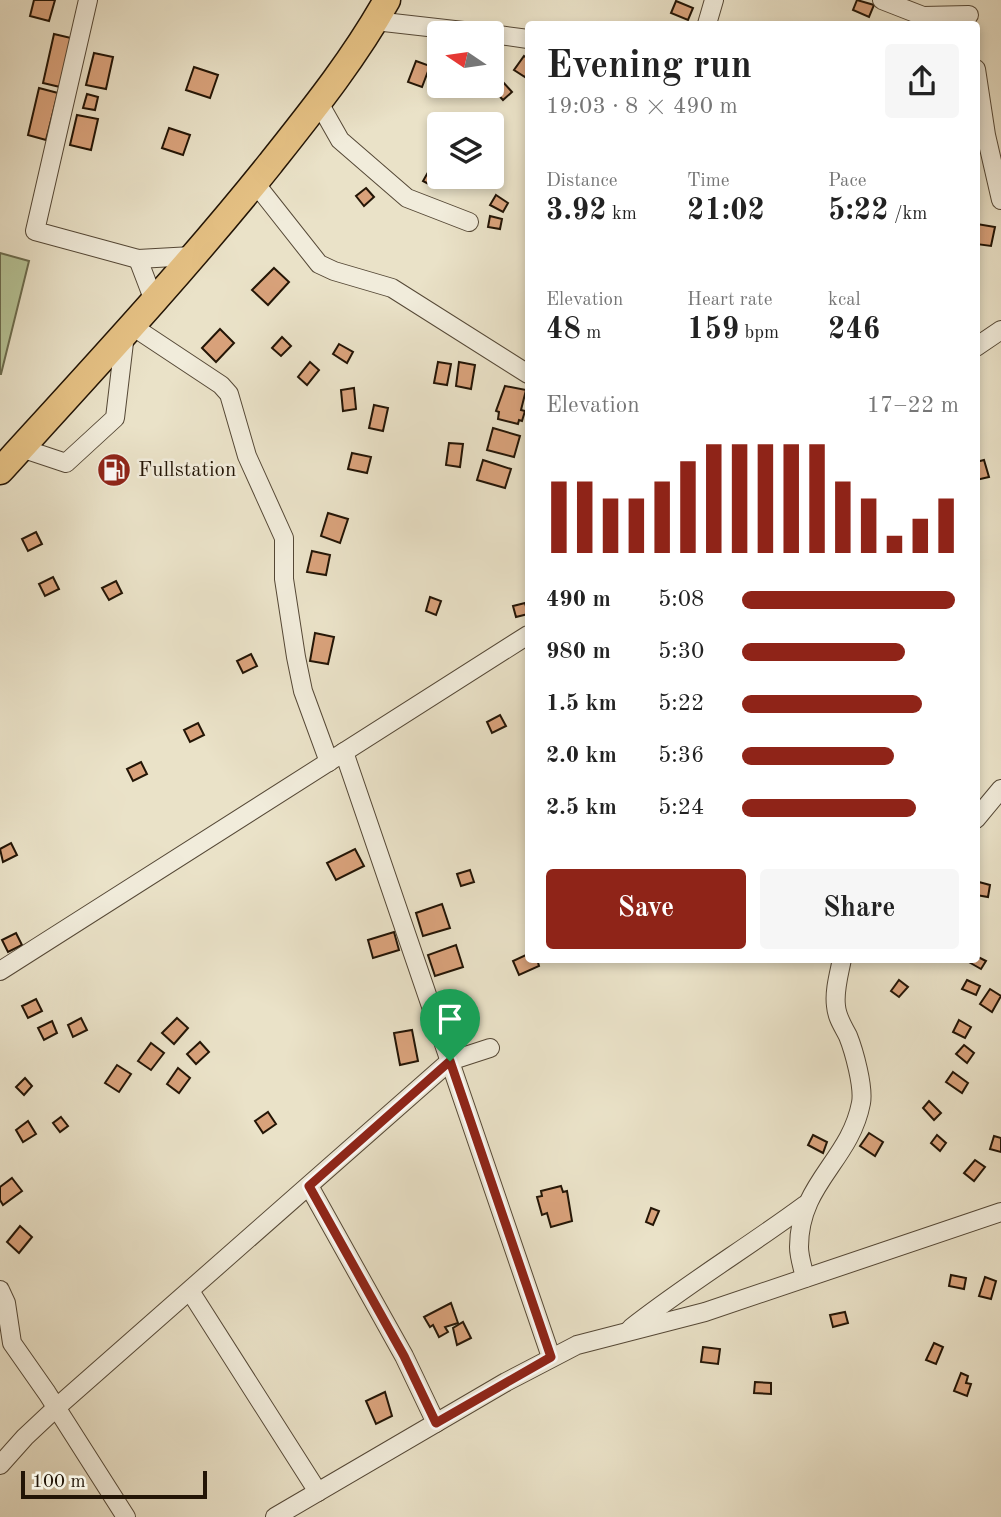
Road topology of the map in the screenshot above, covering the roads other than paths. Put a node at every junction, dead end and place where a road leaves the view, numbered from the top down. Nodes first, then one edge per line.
1 (88, 0) edge
2 (715, 0) edge
3 (882, 0) edge
4 (381, 11) edge
5 (962, 16) edge
6 (427, 21) edge
7 (708, 21) edge
8 (504, 35) edge
9 (525, 38) edge
10 (980, 91) edge
11 (318, 103) junction
12 (988, 136) edge
13 (255, 183) junction
14 (1001, 201) edge
15 (469, 222) dead end
16 (192, 257) junction
17 (138, 259) junction
18 (154, 300) junction
19 (129, 330) junction
20 (1001, 330) edge
21 (980, 344) edge
22 (525, 367) edge
23 (21, 448) junction
24 (0, 471) edge
25 (525, 637) edge
26 (337, 757) junction
27 (1001, 789) edge
28 (980, 814) edge
29 (841, 963) edge
30 (0, 971) edge
31 (490, 1048) dead end
32 (450, 1061) junction
33 (309, 1186) junction
34 (805, 1205) junction
35 (1001, 1212) edge
36 (805, 1278) junction
37 (0, 1290) edge
38 (190, 1291) junction
39 (624, 1333) junction
40 (551, 1357) junction
41 (57, 1407) junction
42 (436, 1423) junction
43 (0, 1465) edge
44 (318, 1492) junction
45 (127, 1517) edge
46 (275, 1517) edge

1 - 17 street
2 - 7 street
3 - 5 street
4 - 6 street
4 - 11 highway
8 - 9 street
10 - 12 street
11 - 13 highway
11 - 15 street
12 - 14 street
13 - 16 highway
13 - 22 street
16 - 17 street
16 - 18 highway
17 - 18 street
18 - 19 highway
19 - 23 highway
19 - 23 street
19 - 26 street
20 - 21 street
23 - 24 highway
25 - 26 street
26 - 30 street
26 - 32 street
27 - 28 street
29 - 34 street
31 - 32 street
32 - 33 street
32 - 40 street
33 - 38 street
33 - 42 street
34 - 36 street
34 - 39 street
35 - 36 street
36 - 39 street
37 - 41 street
38 - 41 street
38 - 44 street
39 - 40 street
40 - 42 street
41 - 43 street
41 - 45 street
42 - 44 street
44 - 46 street

